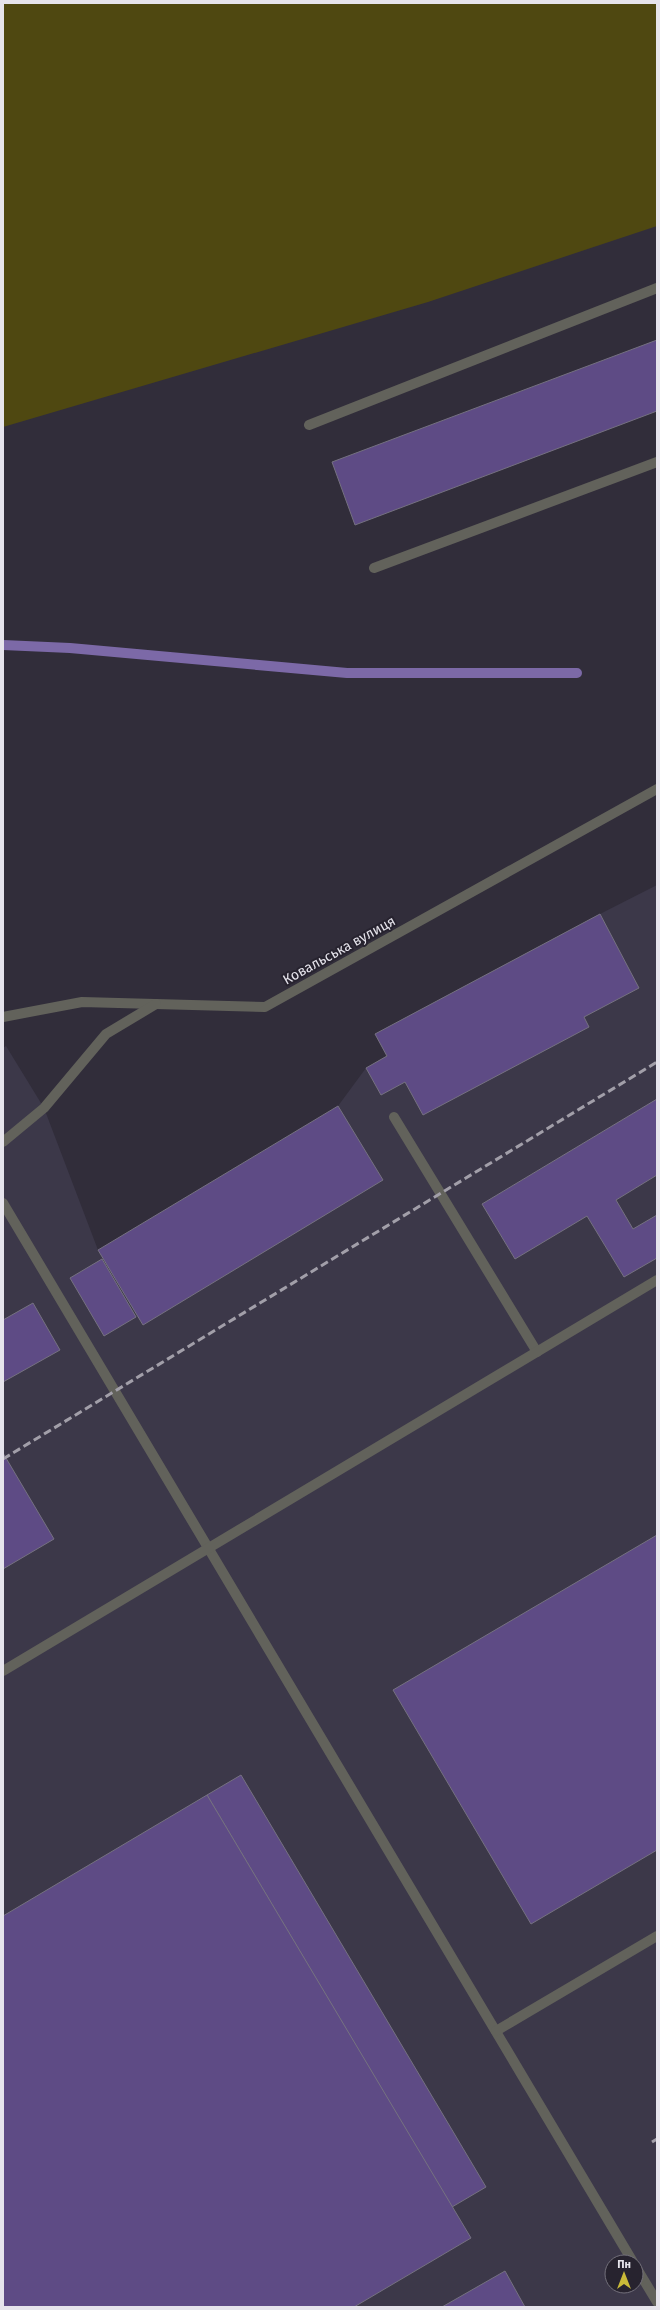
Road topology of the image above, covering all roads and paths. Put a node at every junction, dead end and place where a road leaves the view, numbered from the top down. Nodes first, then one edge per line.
1 (657, 288) edge
2 (310, 425) dead end
3 (657, 462) edge
4 (374, 568) dead end
5 (657, 789) edge
6 (156, 1004) junction
7 (3, 1017) edge
8 (394, 1117) dead end
9 (3, 1142) edge
10 (3, 1203) edge
11 (657, 1280) edge
12 (537, 1352) junction
13 (208, 1549) junction
14 (3, 1671) edge
15 (657, 1936) edge
16 (496, 2031) junction
17 (628, 2254) edge
18 (644, 2280) edge
19 (657, 2302) edge

1 - 2 street
3 - 4 street
5 - 6 street, Ковальська вулиця
6 - 7 street, Ковальська вулиця
6 - 9 street
8 - 12 street
10 - 13 street
11 - 12 street
12 - 13 street
13 - 14 street
13 - 16 street
15 - 16 street
16 - 17 street
18 - 19 street

